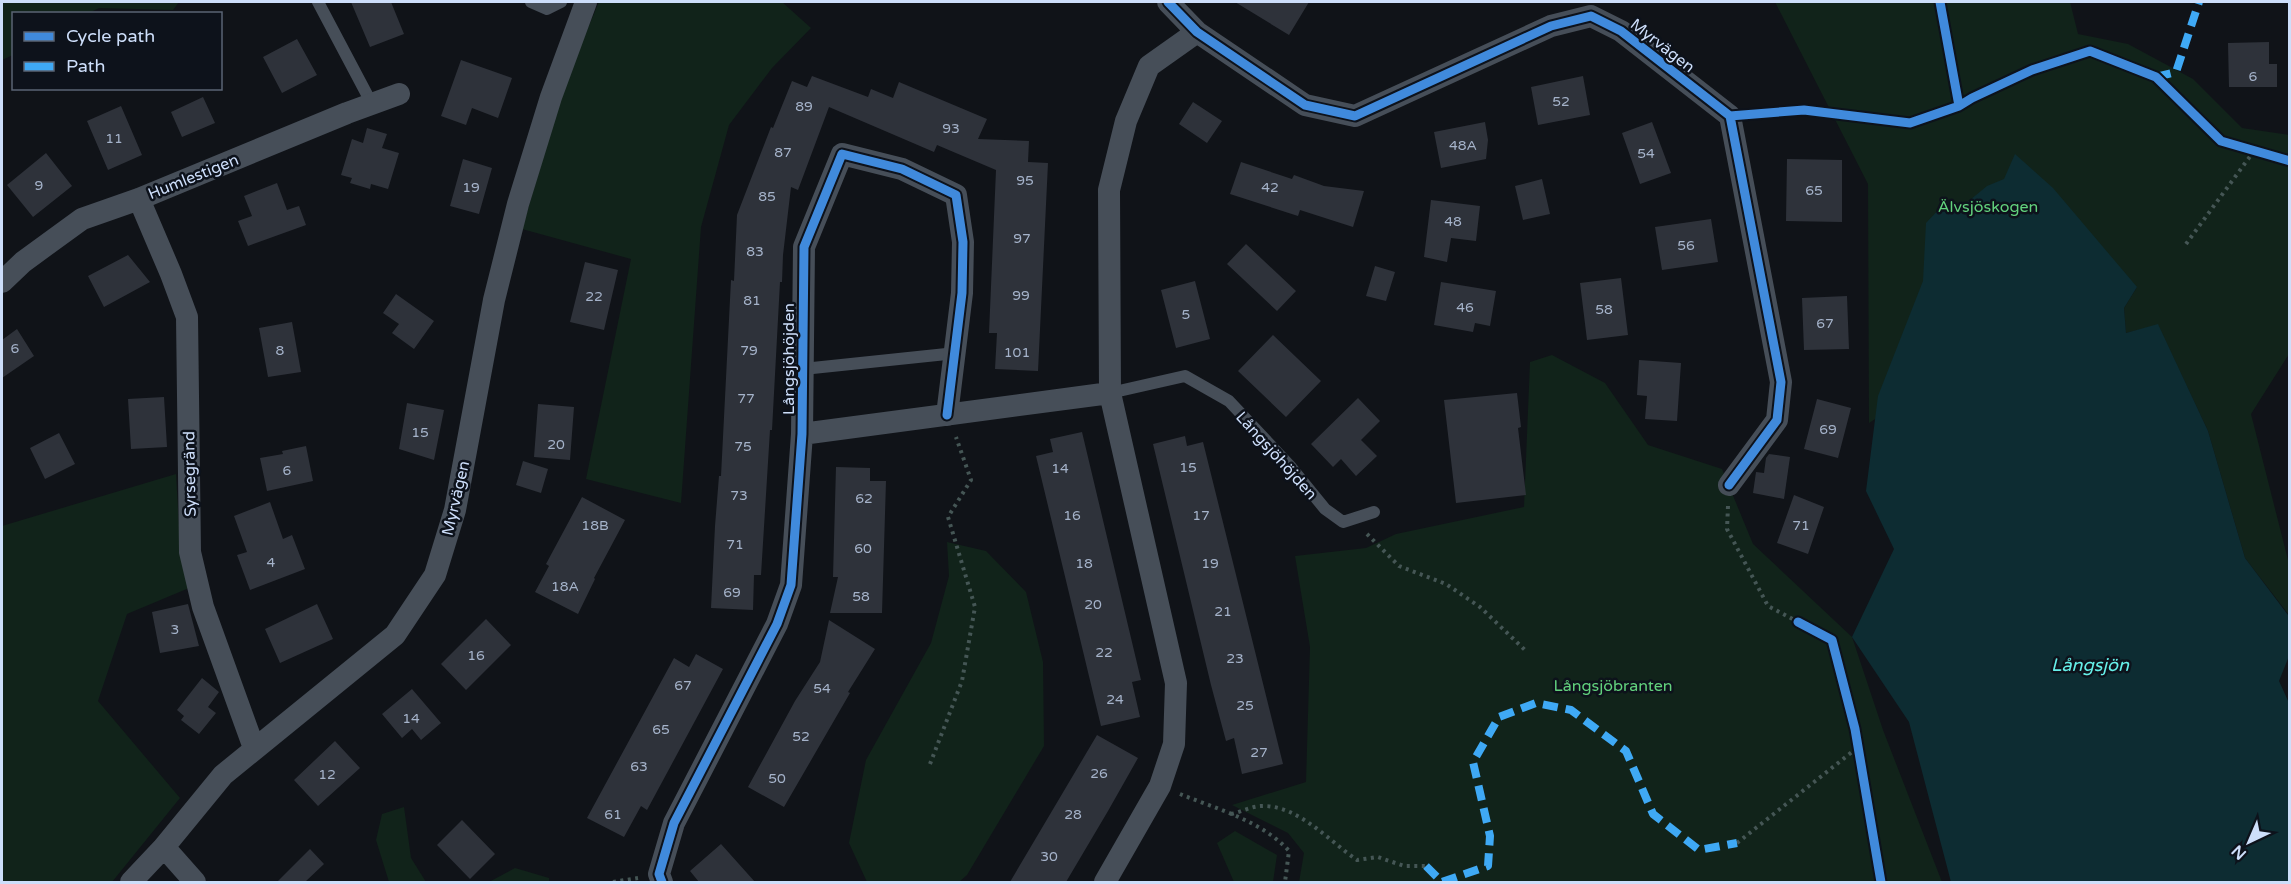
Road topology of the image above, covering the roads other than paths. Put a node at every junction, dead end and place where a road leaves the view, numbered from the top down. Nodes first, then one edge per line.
1 (318, 2) edge
2 (531, 2) edge
3 (561, 2) edge
4 (586, 2) edge
5 (1168, 2) edge
6 (1197, 32) junction
7 (399, 94) dead end
8 (372, 104) junction
9 (139, 198) junction
10 (2, 282) edge
11 (956, 353) junction
12 (803, 369) junction
13 (1110, 393) junction
14 (947, 415) junction
15 (802, 434) junction
16 (1729, 484) road end
17 (1374, 512) dead end
18 (254, 748) junction
19 (164, 847) junction
20 (131, 882) edge
21 (195, 882) edge
22 (662, 882) edge
23 (1105, 882) edge

1 - 8 lane
2 - 3 lane
4 - 18 street, Myrvägen
5 - 6 street, Myrvägen
6 - 13 street
6 - 16 street, Myrvägen
7 - 8 street, Humlestigen
8 - 9 street, Humlestigen
9 - 10 street, Humlestigen
9 - 18 street, Syrsegränd
11 - 12 lane
11 - 12 street, Långsjöhöjden
11 - 14 street, Långsjöhöjden
12 - 15 street, Långsjöhöjden
13 - 14 street, Långsjöhöjden
13 - 17 lane, Långsjöhöjden
13 - 23 street
14 - 15 street, Långsjöhöjden
15 - 22 street, Långsjöhöjden
18 - 19 street, Myrvägen
19 - 20 street, Myrvägen
19 - 21 street

